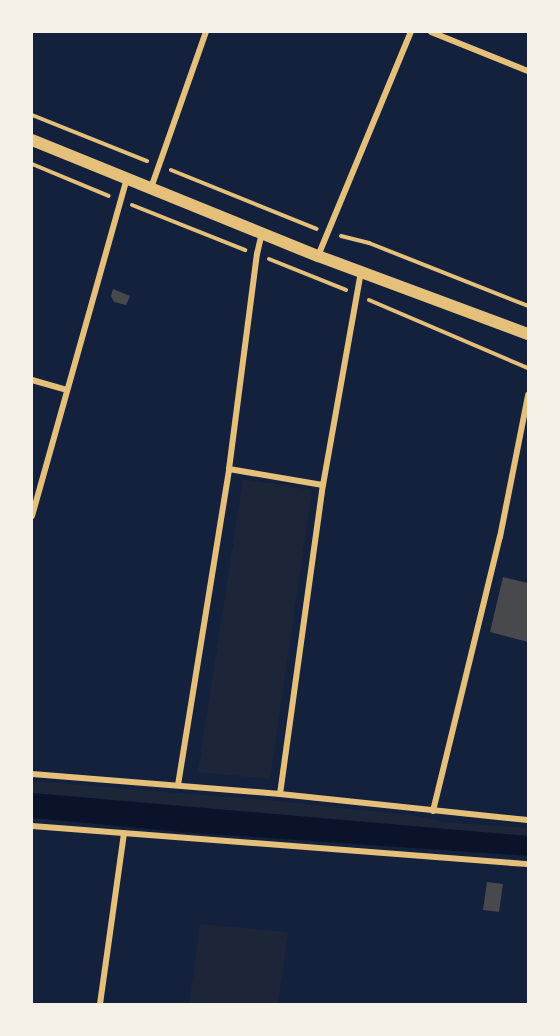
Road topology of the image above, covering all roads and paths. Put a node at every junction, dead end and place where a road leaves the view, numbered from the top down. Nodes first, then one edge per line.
1 (206, 32) edge
2 (411, 32) edge
3 (431, 32) edge
4 (528, 71) edge
5 (32, 115) edge
6 (32, 140) edge
7 (32, 165) edge
8 (158, 165) junction
9 (127, 179) junction
10 (151, 188) junction
11 (121, 200) junction
12 (327, 232) junction
13 (262, 233) junction
14 (256, 254) junction
15 (318, 256) junction
16 (361, 272) junction
17 (357, 294) junction
18 (528, 306) edge
19 (528, 334) edge
20 (528, 368) edge
21 (32, 380) edge
22 (67, 390) junction
23 (528, 395) edge
24 (228, 469) junction
25 (323, 485) junction
26 (32, 516) edge
27 (32, 774) edge
28 (178, 785) junction
29 (280, 794) junction
30 (433, 811) junction
31 (528, 820) edge
32 (32, 826) edge
33 (124, 834) junction
34 (528, 864) edge
35 (100, 1005) edge

1 - 8 street
2 - 12 street
3 - 4 street
5 - 8 path
6 - 9 main road
7 - 11 path
8 - 10 street
8 - 12 path
9 - 10 main road
9 - 11 street
10 - 13 main road
11 - 14 path
11 - 22 street
12 - 15 street
12 - 18 path
13 - 14 street
13 - 15 main road
14 - 17 path
14 - 24 street
15 - 16 main road
16 - 17 street
16 - 19 main road
17 - 20 path
17 - 25 street
21 - 22 street
22 - 26 street
23 - 30 street
24 - 25 street
24 - 28 street
25 - 29 street
27 - 28 street
28 - 29 street
29 - 30 street
30 - 31 street
32 - 33 street
33 - 34 street
33 - 35 street

